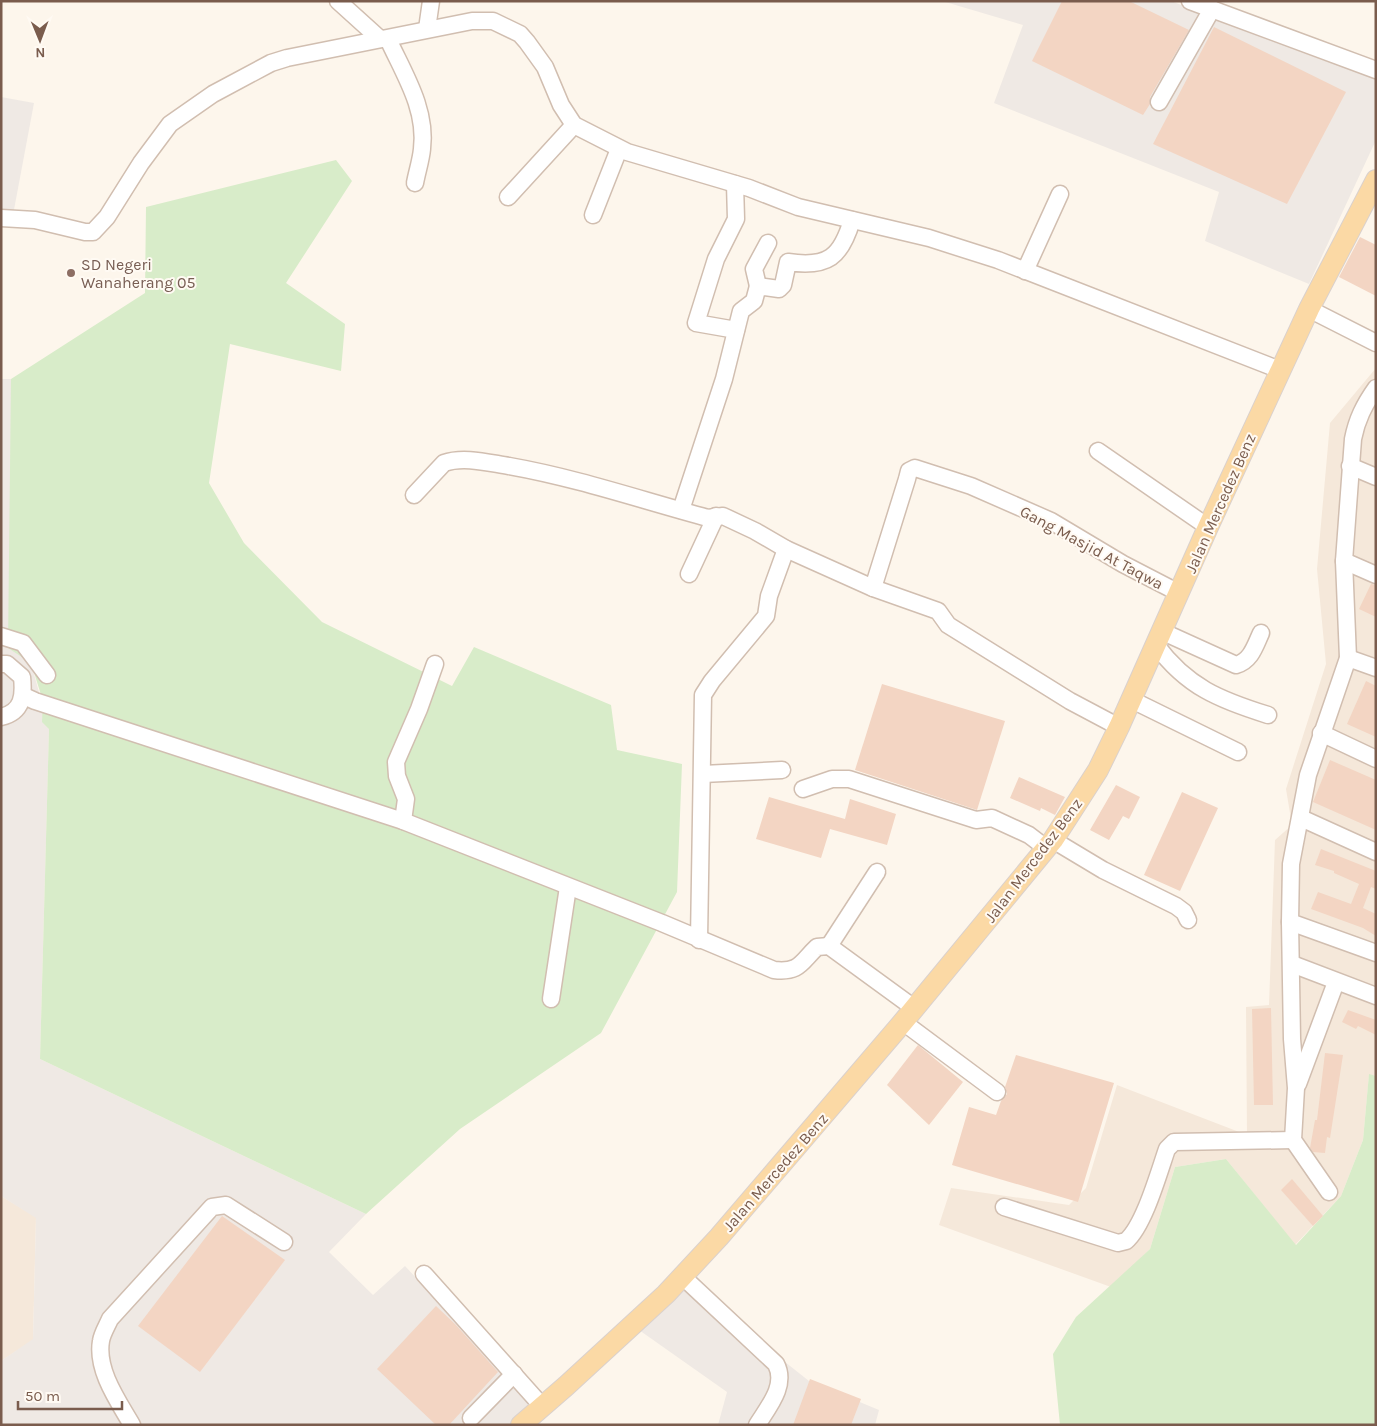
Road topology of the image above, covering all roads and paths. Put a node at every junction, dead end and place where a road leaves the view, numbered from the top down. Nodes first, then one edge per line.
1 (338, 1) edge
2 (430, 1) edge
3 (1190, 1) edge
4 (1212, 9) junction
5 (428, 29) junction
6 (384, 39) junction
7 (1376, 70) edge
8 (1159, 102) dead end
9 (574, 125) junction
10 (618, 149) junction
11 (1376, 180) edge
12 (415, 183) dead end
13 (735, 184) junction
14 (1060, 194) dead end
15 (508, 197) dead end
16 (593, 215) dead end
17 (1, 218) edge
18 (852, 220) junction
19 (768, 243) dead end
20 (1025, 271) junction
21 (758, 286) junction
22 (1309, 309) junction
23 (736, 330) junction
24 (1376, 343) edge
25 (1280, 370) junction
26 (1376, 388) edge
27 (1098, 451) dead end
28 (1350, 466) junction
29 (1375, 474) edge
30 (414, 495) dead end
31 (681, 510) junction
32 (716, 516) junction
33 (1208, 527) junction
34 (786, 549) junction
35 (1344, 561) junction
36 (689, 574) dead end
37 (1376, 575) edge
38 (873, 588) junction
39 (1179, 593) junction
40 (1261, 633) dead end
41 (1, 636) edge
42 (1159, 638) junction
43 (1348, 658) junction
44 (1, 664) edge
45 (435, 664) dead end
46 (1376, 668) edge
47 (47, 675) dead end
48 (24, 696) junction
49 (1132, 700) junction
50 (1268, 714) dead end
51 (1, 717) edge
52 (1119, 727) junction
53 (1321, 733) junction
54 (1238, 752) dead end
55 (1376, 759) edge
56 (782, 770) dead end
57 (703, 774) junction
58 (803, 789) dead end
59 (1301, 818) junction
60 (403, 821) junction
61 (1049, 844) junction
62 (1376, 852) edge
63 (877, 872) dead end
64 (568, 887) junction
65 (1188, 920) dead end
66 (1290, 922) junction
67 (699, 940) junction
68 (829, 946) junction
69 (1376, 953) edge
70 (1292, 964) junction
71 (1336, 982) junction
72 (1376, 996) edge
73 (551, 999) dead end
74 (909, 1015) junction
75 (1296, 1088) junction
76 (997, 1092) dead end
77 (1293, 1140) junction
78 (1329, 1192) dead end
79 (1004, 1207) dead end
80 (284, 1242) dead end
81 (424, 1274) dead end
82 (682, 1276) junction
83 (514, 1374) junction
84 (542, 1406) junction
85 (470, 1418) dead end
86 (132, 1425) edge
87 (521, 1425) edge
88 (757, 1425) edge

1 - 6 street
2 - 5 street
3 - 4 street
4 - 7 street
4 - 8 street
5 - 6 street
5 - 9 street
6 - 12 street
6 - 17 street
9 - 10 street
9 - 15 street
10 - 13 street
10 - 16 street
11 - 22 main road, Jalan Mercedez Benz
13 - 18 street
13 - 23 street
14 - 20 street
18 - 20 street
18 - 21 street
19 - 21 street
20 - 25 street
21 - 23 street
22 - 24 street
22 - 25 main road, Jalan Mercedez Benz
23 - 31 street
25 - 33 main road, Jalan Mercedez Benz
26 - 28 street
27 - 33 street
28 - 29 street
28 - 35 street
30 - 31 street
31 - 32 street
32 - 34 street
32 - 36 street
33 - 39 main road, Jalan Mercedez Benz
34 - 38 street
34 - 57 street
35 - 37 street
35 - 43 street
38 - 39 street, Gang Masjid At Taqwa
38 - 52 street
39 - 42 main road, Jalan Mercedez Benz
40 - 42 street
41 - 47 street
42 - 49 main road, Jalan Mercedez Benz
42 - 50 street
43 - 46 street
43 - 53 street
44 - 48 street
45 - 60 street
48 - 51 street
48 - 60 street
49 - 52 main road, Jalan Mercedez Benz
49 - 54 street
52 - 61 main road, Jalan Mercedez Benz
53 - 55 street
53 - 59 street
56 - 57 street
57 - 67 street
58 - 61 street
59 - 62 street
59 - 66 street
60 - 64 street
61 - 65 street
61 - 74 main road, Jalan Mercedez Benz
63 - 68 street
64 - 67 street
64 - 73 street
66 - 69 street
66 - 70 street
67 - 68 street
68 - 74 street
70 - 71 street
70 - 75 street
71 - 72 street
71 - 75 street
74 - 76 street
74 - 82 main road, Jalan Mercedez Benz
75 - 77 street
77 - 78 street
77 - 79 street
80 - 86 street
81 - 83 street
82 - 84 main road, Jalan Mercedez Benz
82 - 88 street
83 - 84 street
83 - 85 street
84 - 87 main road, Jalan Mercedez Benz

